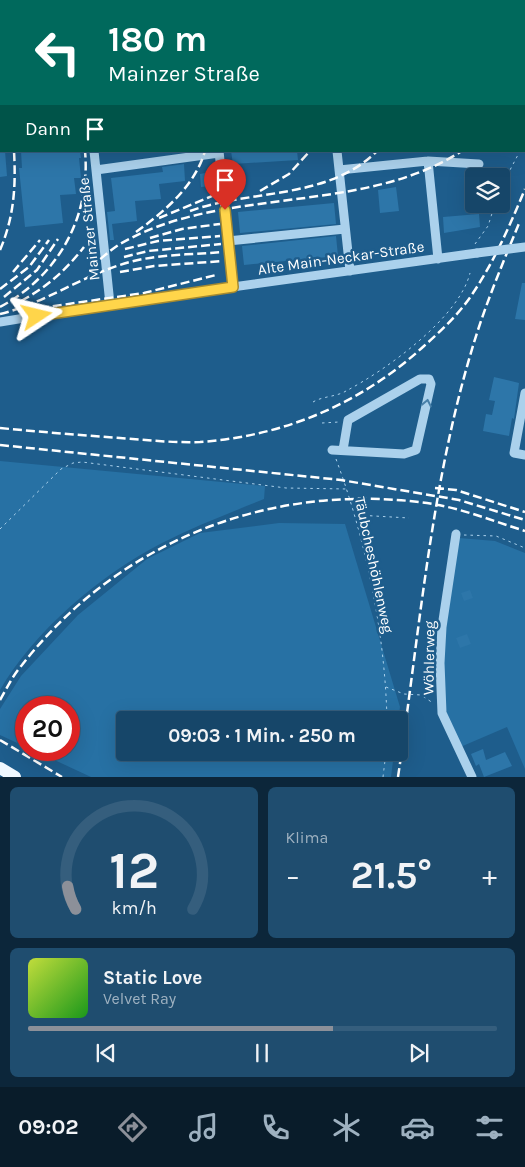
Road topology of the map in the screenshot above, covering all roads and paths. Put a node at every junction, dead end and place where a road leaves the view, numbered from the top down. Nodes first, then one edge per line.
1 (94, 152) edge
2 (219, 152) edge
3 (338, 152) edge
4 (519, 152) edge
5 (428, 161) junction
6 (479, 164) dead end
7 (96, 170) junction
8 (339, 170) junction
9 (510, 170) edge
10 (493, 213) edge
11 (345, 229) junction
12 (228, 241) junction
13 (525, 247) edge
14 (476, 249) junction
15 (438, 259) junction
16 (350, 271) junction
17 (470, 273) dead end
18 (233, 287) junction
19 (110, 304) junction
20 (0, 322) edge
21 (525, 393) edge
22 (314, 402) dead end
23 (347, 422) junction
24 (322, 423) dead end
25 (332, 450) joint
26 (343, 450) junction
27 (525, 455) edge
28 (347, 489) junction
29 (356, 515) junction
30 (409, 518) dead end
31 (0, 529) edge
32 (456, 534) joint
33 (525, 548) edge
34 (385, 687) junction
35 (386, 711) edge
36 (442, 713) junction
37 (385, 761) edge
38 (0, 768) edge
39 (15, 777) edge
40 (383, 777) edge
41 (472, 777) edge

1 - 7 street, Mainzer Straße
2 - 7 street
2 - 12 street
3 - 8 street
4 - 9 path
5 - 6 street
5 - 8 street
5 - 15 street
7 - 19 street, Mainzer Straße
8 - 11 street
10 - 14 path
11 - 12 street
11 - 16 street
12 - 18 street
13 - 14 street, Alte Main-Neckar-Straße, bridge
14 - 15 street, Alte Main-Neckar-Straße
15 - 16 street, Alte Main-Neckar-Straße
16 - 18 street, Alte Main-Neckar-Straße
17 - 22 path
18 - 19 street, Alte Main-Neckar-Straße
19 - 20 street, Alte Main-Neckar-Straße
21 - 27 street
23 - 24 path
23 - 26 street
26 -> 23 street
25 - 26 street
25 - 28 path, Täubcheshöhlenweg
28 - 29 path, Täubcheshöhlenweg
28 - 31 path
29 - 30 path
29 - 34 path, Täubcheshöhlenweg
32 - 33 path
32 - 36 street, Wöhlerweg
34 - 35 path, Täubcheshöhlenweg
34 - 36 path
36 - 41 street, Wöhlerweg
37 - 40 path
38 - 39 main road

